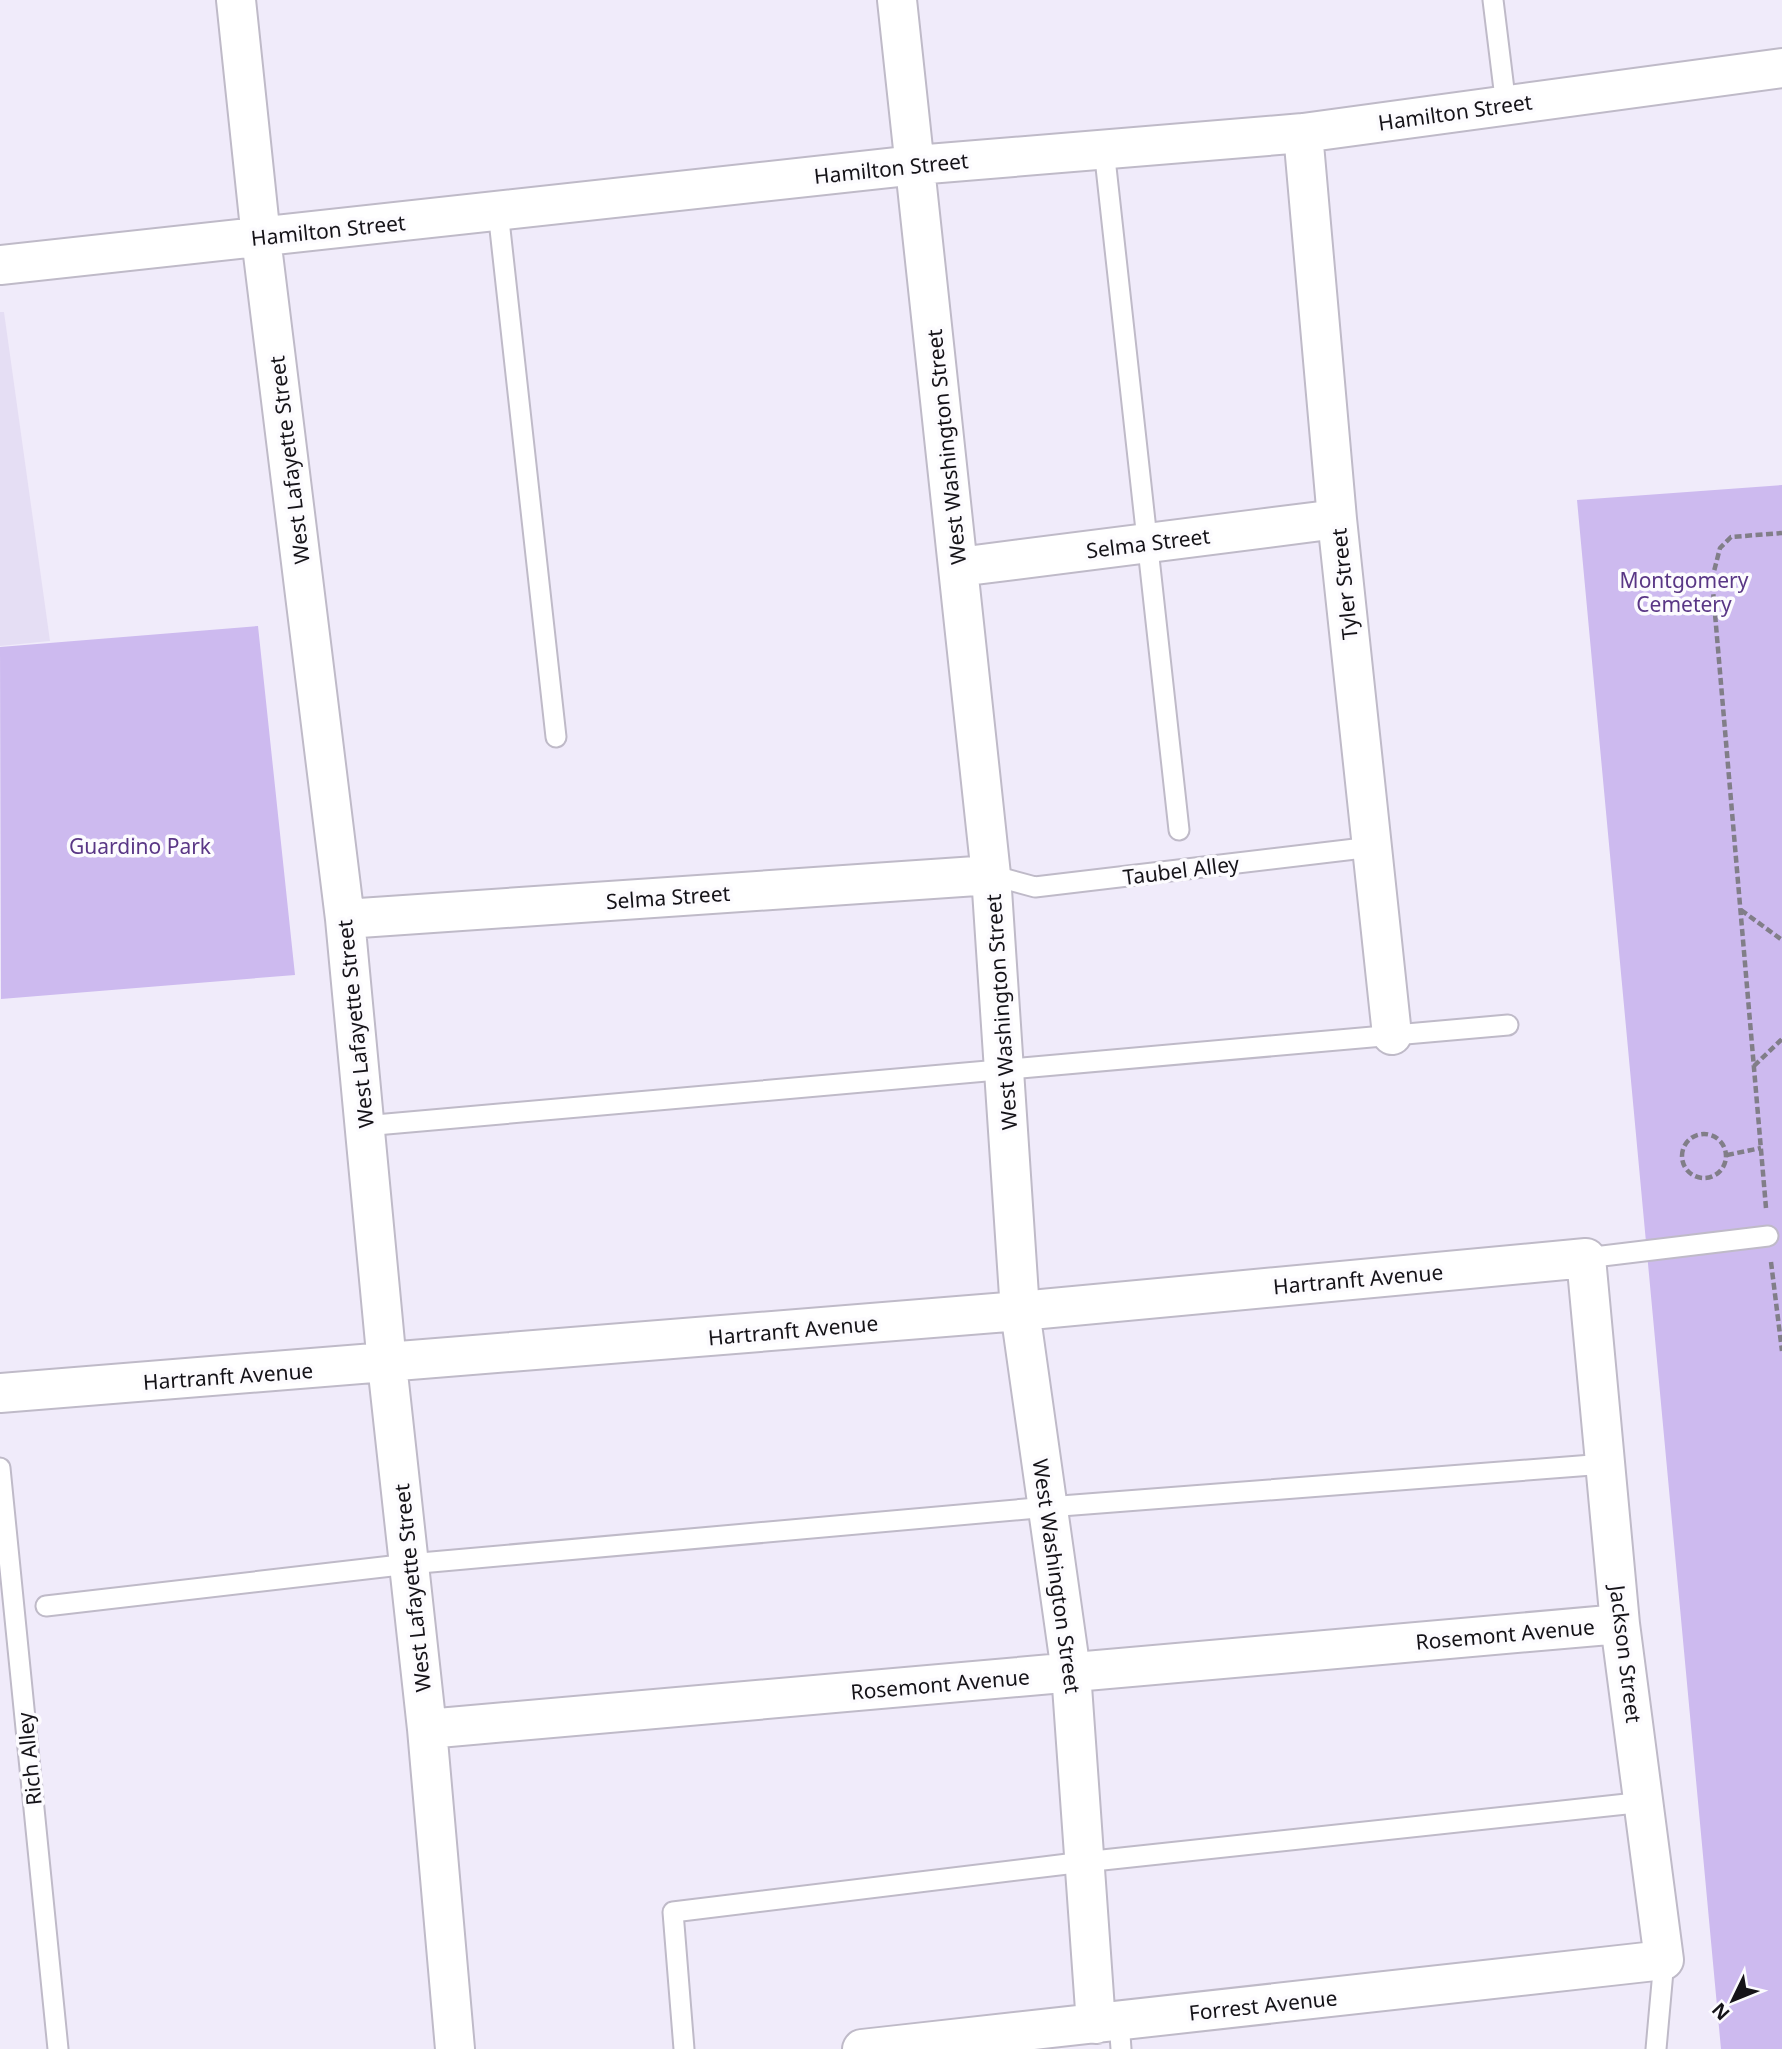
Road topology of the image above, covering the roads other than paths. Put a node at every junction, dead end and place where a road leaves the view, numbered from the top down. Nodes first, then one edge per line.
1 (236, 0) edge
2 (897, 0) edge
3 (1493, 0) edge
4 (1782, 68) edge
5 (1506, 106) junction
6 (1303, 133) junction
7 (1104, 149) junction
8 (916, 165) junction
9 (498, 211) junction
10 (261, 238) junction
11 (0, 265) edge
12 (1337, 519) junction
13 (1145, 543) junction
14 (959, 567) junction
15 (556, 737) dead end
16 (1179, 830) dead end
17 (1372, 846) junction
18 (991, 875) junction
19 (345, 919) junction
20 (1508, 1025) dead end
21 (1392, 1035) junction
22 (1005, 1071) junction
23 (365, 1126) junction
24 (1768, 1236) road end
25 (1586, 1258) junction
26 (1020, 1311) junction
27 (387, 1364) junction
28 (0, 1393) edge
29 (1605, 1464) junction
30 (0, 1468) edge
31 (1048, 1507) junction
32 (409, 1564) junction
33 (46, 1606) dead end
34 (1620, 1625) junction
35 (1071, 1672) junction
36 (427, 1729) junction
37 (1645, 1802) junction
38 (1084, 1862) junction
39 (1664, 1960) junction
40 (1112, 2031) edge
41 (58, 2049) edge
42 (455, 2049) edge
43 (684, 2049) edge
44 (863, 2049) edge
45 (1656, 2049) edge

1 - 10 street, West Lafayette Street
2 - 8 street, West Washington Street
3 - 5 lane
4 - 5 street, Hamilton Street
5 - 6 street, Hamilton Street
6 - 7 street, Hamilton Street
6 - 12 street, Tyler Street
7 - 8 street, Hamilton Street
7 - 13 lane
8 - 9 street, Hamilton Street
8 - 14 street, West Washington Street
9 - 10 street, Hamilton Street
9 - 15 lane
10 - 11 street, Hamilton Street
10 - 19 street, West Lafayette Street
12 - 13 street, Selma Street
12 - 17 street, Tyler Street
13 - 14 street, Selma Street
13 - 16 lane
14 - 18 street, West Washington Street
17 - 18 lane, Taubel Alley
17 - 21 street, Tyler Street
18 - 19 street, Selma Street
18 - 22 street, West Washington Street
19 - 23 street, West Lafayette Street
20 - 21 lane
21 - 22 lane
22 - 23 lane
22 - 26 street, West Washington Street
23 - 27 street, West Lafayette Street
24 - 25 lane
25 - 26 street, Hartranft Avenue
25 - 29 street, Jackson Street
26 - 27 street, Hartranft Avenue
26 - 31 street, West Washington Street
27 - 28 street, Hartranft Avenue
27 - 32 street, West Lafayette Street
29 - 31 lane
29 - 34 street, Jackson Street
30 - 41 lane, Rich Alley
31 - 32 lane
31 - 35 street, West Washington Street
32 - 33 lane
32 - 36 street, West Lafayette Street
34 - 35 street, Rosemont Avenue
34 - 37 street, Jackson Street
35 - 36 street, Rosemont Avenue
35 - 38 street, West Washington Street
36 - 42 street, West Lafayette Street
37 - 38 lane
37 - 39 street, Jackson Street
38 - 40 street, West Washington Street
38 - 43 lane
39 - 40 street, Forrest Avenue
39 - 45 lane, Jackson Street
40 - 44 street, Forrest Avenue

